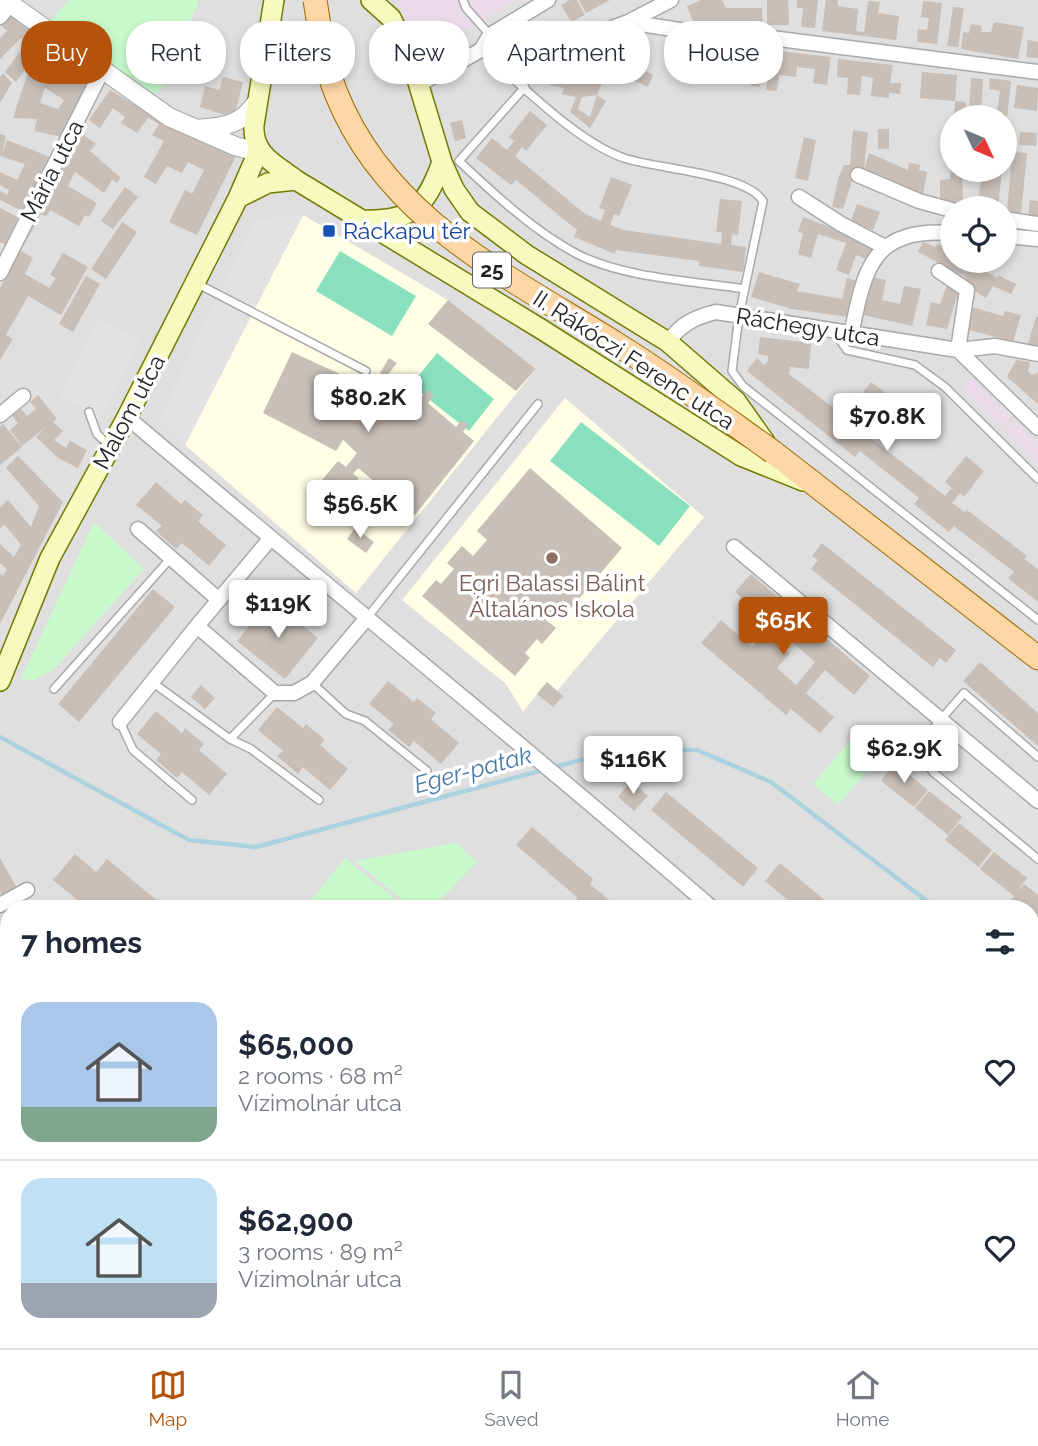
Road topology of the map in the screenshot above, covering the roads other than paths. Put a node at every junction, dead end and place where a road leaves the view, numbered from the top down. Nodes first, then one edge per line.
1 (274, 0) edge
2 (315, 0) edge
3 (371, 0) edge
4 (463, 0) edge
5 (548, 0) edge
6 (671, 0) edge
7 (5, 7) edge
8 (387, 9) edge
9 (27, 21) edge
10 (513, 21) edge
11 (630, 21) edge
12 (650, 25) edge
13 (483, 27) edge
14 (483, 47) edge
15 (481, 50) junction
16 (469, 57) edge
17 (1038, 72) edge
18 (112, 75) edge
19 (94, 84) edge
20 (420, 84) edge
21 (525, 88) junction
22 (258, 99) junction
23 (193, 129) junction
24 (258, 152) junction
25 (442, 162) junction
26 (858, 175) dead end
27 (296, 180) junction
28 (799, 197) dead end
29 (239, 198) junction
30 (426, 199) junction
31 (940, 207) edge
32 (470, 212) junction
33 (359, 220) junction
34 (1017, 221) edge
35 (1038, 225) edge
36 (940, 233) edge
37 (1017, 237) edge
38 (1038, 239) edge
39 (890, 244) junction
40 (6, 249) edge
41 (939, 271) dead end
42 (0, 273) edge
43 (195, 283) junction
44 (745, 289) junction
45 (738, 316) junction
46 (835, 332) junction
47 (851, 335) junction
48 (667, 342) junction
49 (958, 350) junction
50 (1038, 354) edge
51 (366, 371) dead end
52 (23, 396) dead end
53 (538, 404) dead end
54 (89, 412) dead end
55 (0, 415) edge
56 (127, 417) junction
57 (1038, 428) edge
58 (111, 448) junction
59 (773, 452) junction
60 (1038, 479) edge
61 (820, 488) junction
62 (138, 529) dead end
63 (270, 539) junction
64 (734, 547) dead end
65 (170, 559) junction
66 (219, 600) junction
67 (366, 620) junction
68 (1038, 620) edge
69 (197, 626) junction
70 (1038, 658) edge
71 (1, 676) edge
72 (152, 682) junction
73 (312, 683) junction
74 (54, 690) dead end
75 (275, 693) junction
76 (940, 719) junction
77 (120, 722) joint
78 (230, 739) junction
79 (1038, 757) edge
80 (426, 771) dead end
81 (192, 800) dead end
82 (319, 800) dead end
83 (1038, 800) edge
84 (1038, 859) edge
85 (27, 890) dead end
86 (9, 900) edge
87 (703, 900) edge

1 - 22 main road
2 - 59 main road, II. Rákóczi Ferenc utca / 25, bridge
3 - 8 main road
4 - 13 lane
5 - 10 street
6 - 11 street
7 - 9 street
12 - 17 street
14 - 15 street
15 - 16 street
15 - 21 lane
18 - 23 street
19 - 40 street, Mária utca
20 - 25 main road
21 - 44 lane
21 - 44 lane
22 - 23 street
22 - 24 main road
23 - 24 street
24 - 27 main road
24 - 29 main road, Malom utca
25 - 30 main road
25 - 32 main road, II. Rákóczi Ferenc utca
26 - 31 street
27 - 29 main road
27 - 33 main road
28 - 39 street
29 - 43 main road, Malom utca
30 - 32 main road
30 - 33 main road
32 - 48 main road, II. Rákóczi Ferenc utca
33 - 61 main road, II. Rákóczi Ferenc utca
34 - 35 street
36 - 39 street
37 - 38 street
39 - 47 street
40 - 42 street, Mária utca
41 - 49 street
43 - 51 lane
43 - 56 main road, Malom utca
44 - 45 lane
45 - 46 street, Ráchegy utca
45 - 48 street, Ráchegy utca
45 - 68 lane
46 - 47 street, Ráchegy utca
46 - 60 lane
47 - 49 street, Ráchegy utca
48 - 59 main road, II. Rákóczi Ferenc utca
49 - 50 street, Ráchegy utca
49 - 57 street
52 - 55 street
53 - 67 lane
54 - 58 lane
56 - 58 main road, Malom utca
56 - 63 street
58 - 71 main road, Malom utca
59 - 61 main road, II. Rákóczi Ferenc utca / 25
61 - 70 main road, II. Rákóczi Ferenc utca / 25
62 - 65 street
63 - 66 street
63 - 67 street
64 - 76 street
65 - 66 street
65 - 74 lane
66 - 69 street
67 - 73 street
67 - 87 street
69 - 72 street
69 - 75 street
72 - 77 street
72 - 78 lane
73 - 75 street
73 - 80 lane
75 - 78 lane
76 - 79 lane
76 - 83 street
76 - 84 lane
77 - 81 lane
78 - 82 lane
85 - 86 street

